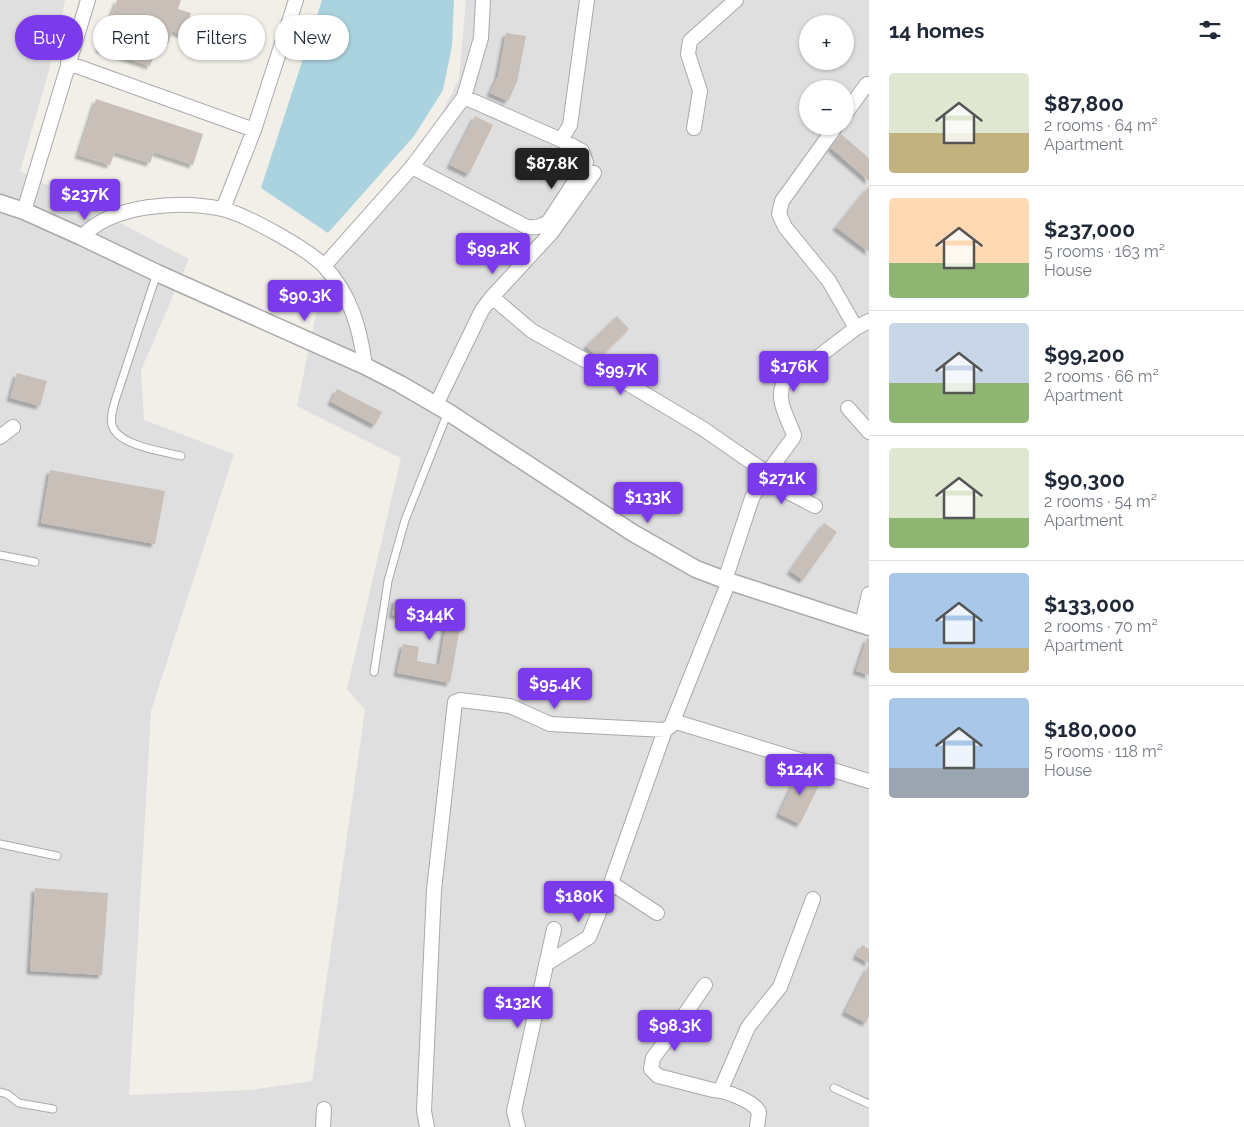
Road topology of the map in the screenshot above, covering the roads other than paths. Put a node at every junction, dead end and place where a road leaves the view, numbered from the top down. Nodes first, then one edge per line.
1 (88, 0) edge
2 (296, 0) edge
3 (483, 0) edge
4 (586, 0) edge
5 (736, 0) edge
6 (68, 63) junction
7 (868, 84) edge
8 (464, 96) junction
9 (854, 102) edge
10 (694, 128) dead end
11 (254, 130) junction
12 (830, 135) edge
13 (561, 140) junction
14 (412, 168) junction
15 (594, 173) dead end
16 (0, 203) edge
17 (223, 209) junction
18 (24, 211) junction
19 (82, 236) junction
20 (324, 266) junction
21 (157, 273) junction
22 (492, 296) junction
23 (869, 321) edge
24 (856, 328) junction
25 (365, 366) junction
26 (442, 408) junction
27 (848, 408) dead end
28 (13, 427) dead end
29 (869, 432) edge
30 (0, 437) edge
31 (181, 456) dead end
32 (765, 476) junction
33 (815, 506) dead end
34 (0, 555) edge
35 (35, 562) dead end
36 (727, 581) junction
37 (869, 594) edge
38 (866, 626) edge
39 (374, 672) dead end
40 (669, 726) junction
41 (869, 782) edge
42 (0, 844) edge
43 (57, 856) dead end
44 (611, 883) junction
45 (813, 899) dead end
46 (657, 912) dead end
47 (554, 929) dead end
48 (546, 964) junction
49 (704, 984) dead end
50 (834, 1088) dead end
51 (722, 1090) junction
52 (0, 1092) edge
53 (869, 1104) edge
54 (53, 1109) dead end
55 (324, 1109) dead end
56 (323, 1127) edge
57 (426, 1127) edge
58 (518, 1127) edge
59 (757, 1127) edge

1 - 6 street
2 - 11 street
3 - 8 street
4 - 13 street
5 - 10 street
6 - 11 street
6 - 18 street
7 - 9 street
8 - 13 street
8 - 14 street
11 - 17 street
12 - 24 street
13 - 14 street
14 - 20 street
15 - 22 street
16 - 18 street
17 - 19 street
17 - 20 street
18 - 19 street
19 - 21 street
20 - 25 street
21 - 25 street
21 - 31 lane
22 - 26 street
22 - 32 street
23 - 24 street
24 - 32 street
25 - 26 street
26 - 36 street
26 - 39 lane
27 - 29 street
28 - 30 street
32 - 33 street
32 - 36 street
34 - 35 lane
36 - 38 street
36 - 40 street
37 - 38 street
40 - 41 street
40 - 44 street
40 - 57 street
42 - 43 lane
44 - 46 street
44 - 48 street
45 - 51 street
47 - 48 street
48 - 58 street
49 - 51 street
50 - 53 lane
51 - 59 street
52 - 54 lane
55 - 56 street

